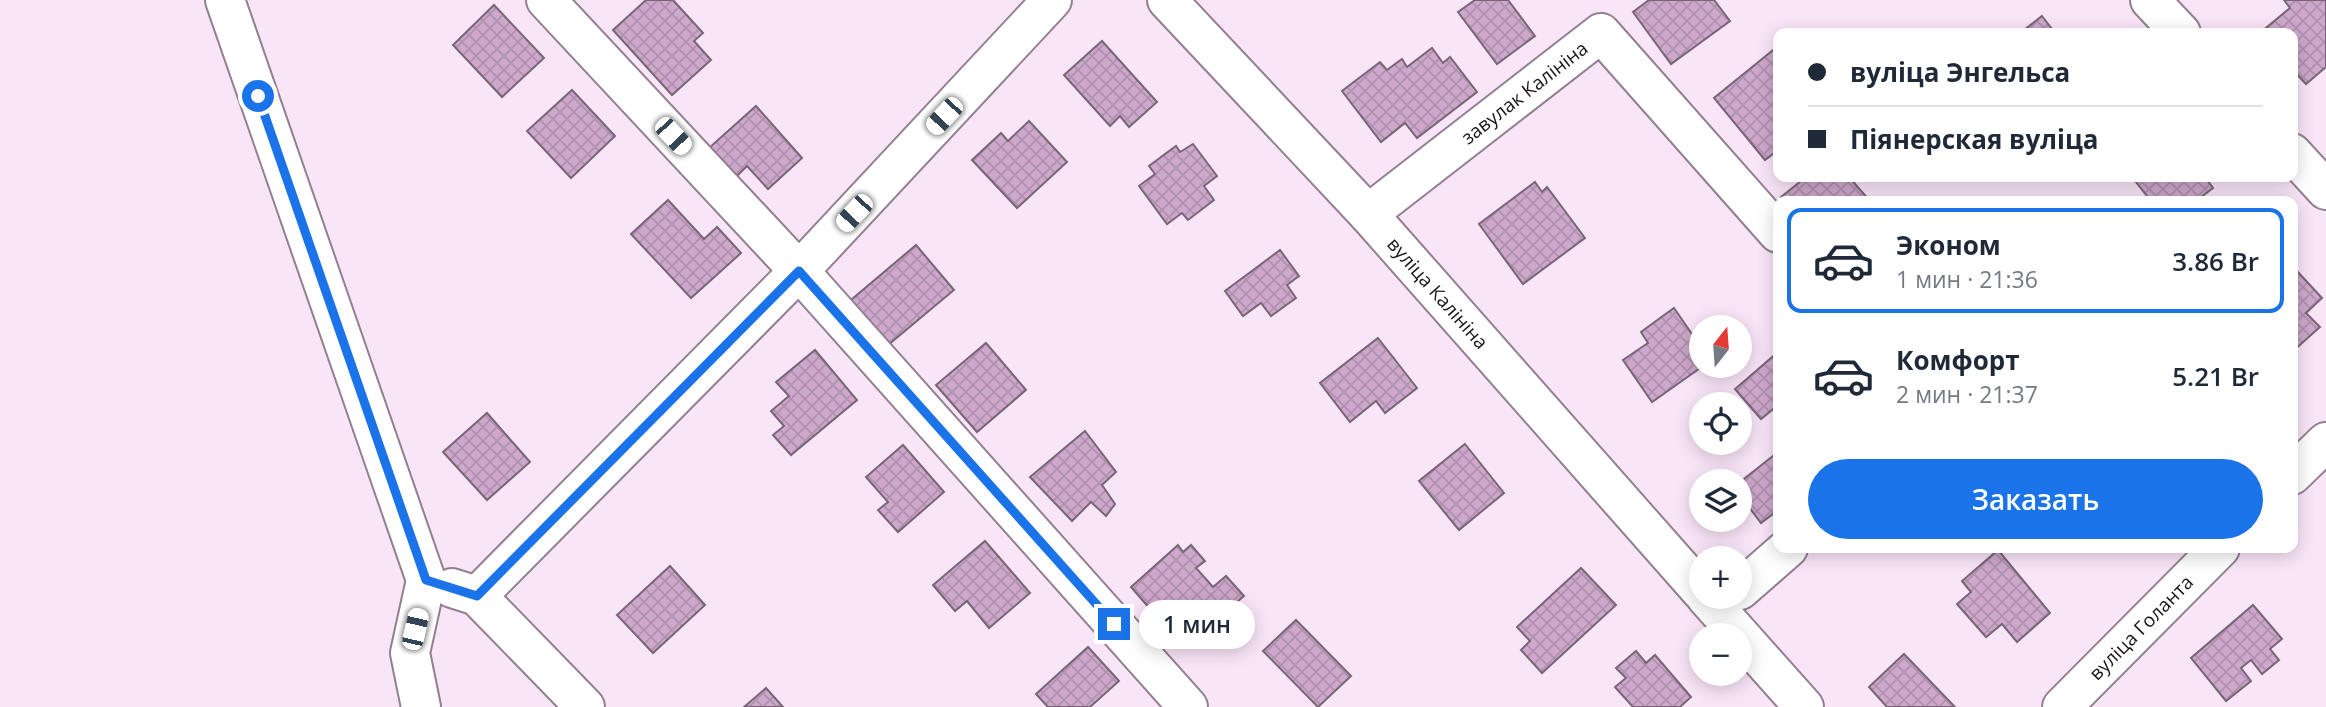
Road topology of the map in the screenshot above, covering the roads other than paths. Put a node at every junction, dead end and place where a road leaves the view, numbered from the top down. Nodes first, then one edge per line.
1 (225, 0) edge
2 (546, 0) edge
3 (1052, 0) edge
4 (1167, 0) edge
5 (2150, 0) edge
6 (2176, 28) edge
7 (2298, 160) edge
8 (2326, 190) edge
9 (1368, 214) junction
10 (1773, 227) edge
11 (799, 271) junction
12 (2326, 442) edge
13 (2298, 469) edge
14 (1781, 553) edge
15 (2215, 553) edge
16 (1689, 564) edge
17 (1752, 574) edge
18 (426, 580) junction
19 (477, 596) junction
20 (1728, 609) edge
21 (421, 707) edge
22 (585, 707) edge
23 (1188, 707) edge
24 (1804, 707) edge
25 (2062, 707) edge

1 - 18 street
2 - 11 street
3 - 11 street
4 - 9 street, вуліца Калініна
5 - 6 street
7 - 8 street
9 - 10 street, завулак Калініна
9 - 16 street, вуліца Калініна
11 - 19 street
11 - 23 street
12 - 13 street
14 - 17 street
15 - 25 street, вуліца Голанта
18 - 19 street
18 - 21 street
19 - 22 street
20 - 24 street, вуліца Калініна

